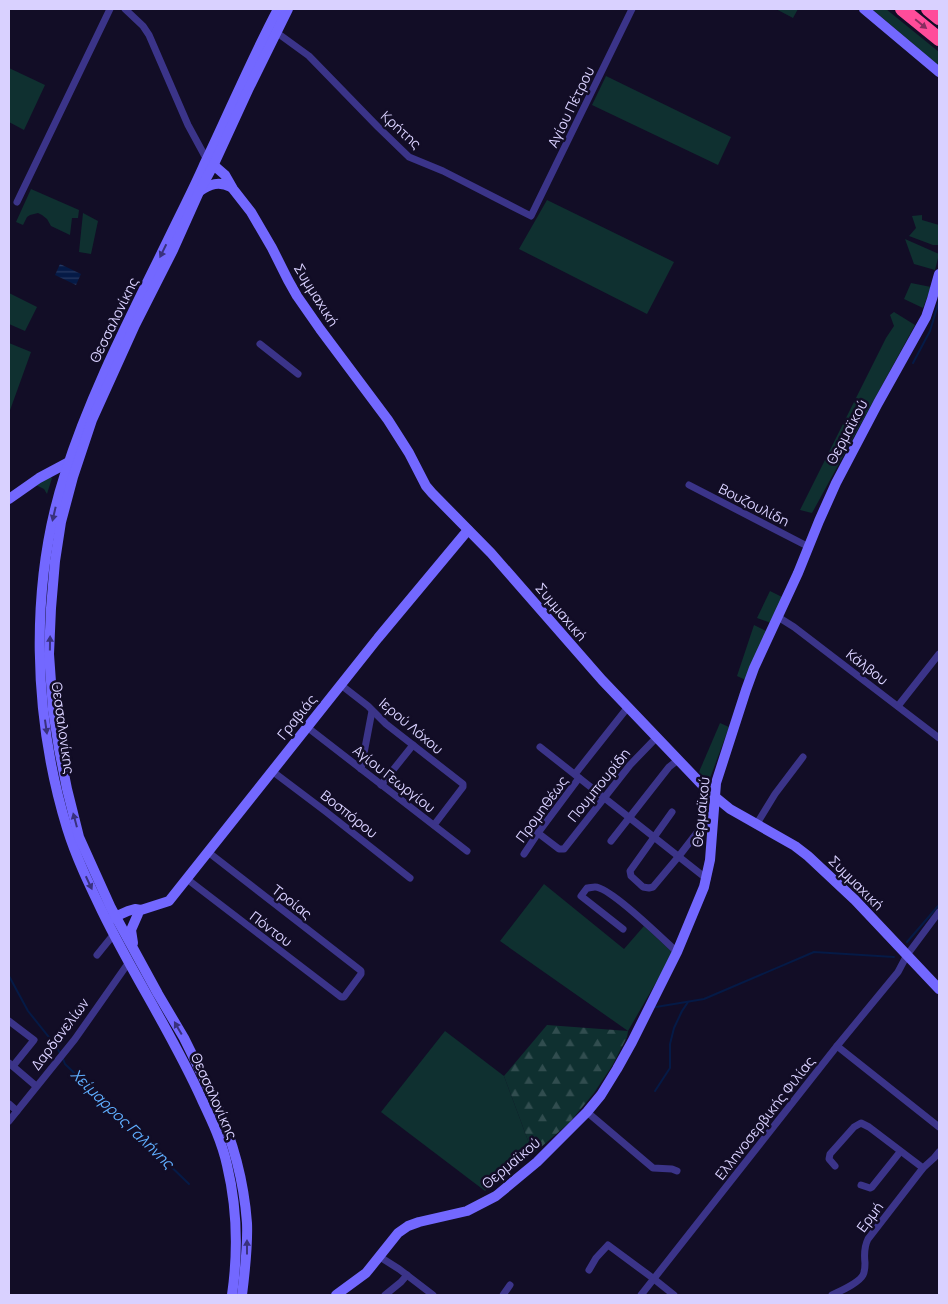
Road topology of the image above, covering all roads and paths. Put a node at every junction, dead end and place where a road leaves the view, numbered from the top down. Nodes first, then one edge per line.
1 (110, 9) edge
2 (125, 9) edge
3 (278, 9) edge
4 (288, 9) edge
5 (632, 9) edge
6 (864, 9) edge
7 (902, 9) edge
8 (928, 9) edge
9 (939, 18) edge
10 (276, 32) junction
11 (939, 39) edge
12 (939, 72) edge
13 (208, 166) junction
14 (232, 188) junction
15 (199, 192) junction
16 (17, 202) dead end
17 (531, 216) joint
18 (939, 274) edge
19 (260, 344) dead end
20 (298, 374) dead end
21 (69, 462) junction
22 (689, 485) dead end
23 (9, 500) edge
24 (468, 530) junction
25 (809, 547) junction
26 (778, 617) junction
27 (939, 654) edge
28 (341, 685) junction
29 (898, 706) junction
30 (628, 707) junction
31 (372, 711) junction
32 (307, 727) junction
33 (657, 737) junction
34 (939, 738) edge
35 (413, 745) junction
36 (540, 747) dead end
37 (803, 757) dead end
38 (678, 760) junction
39 (361, 769) junction
40 (272, 771) junction
41 (577, 776) junction
42 (381, 785) junction
43 (714, 797) junction
44 (604, 798) junction
45 (672, 812) dead end
46 (713, 812) junction
47 (630, 818) junction
48 (756, 825) junction
49 (434, 826) junction
50 (538, 833) junction
51 (654, 837) junction
52 (612, 841) dead end
53 (467, 851) dead end
54 (208, 852) junction
55 (524, 854) dead end
56 (679, 856) junction
57 (410, 878) dead end
58 (187, 879) junction
59 (707, 879) junction
60 (140, 912) junction
61 (939, 912) edge
62 (113, 924) junction
63 (622, 929) dead end
64 (134, 951) junction
65 (677, 952) junction
66 (97, 954) dead end
67 (907, 955) junction
68 (129, 962) junction
69 (939, 990) edge
70 (342, 998) joint
71 (9, 1021) edge
72 (836, 1046) junction
73 (11, 1065) edge
74 (36, 1086) junction
75 (9, 1104) edge
76 (17, 1111) junction
77 (587, 1112) junction
78 (9, 1121) edge
79 (939, 1127) edge
80 (900, 1152) junction
81 (939, 1152) edge
82 (835, 1166) dead end
83 (922, 1168) junction
84 (677, 1171) dead end
85 (861, 1185) dead end
86 (380, 1257) junction
87 (589, 1270) dead end
88 (407, 1275) junction
89 (654, 1279) junction
90 (510, 1285) dead end
91 (395, 1292) edge
92 (232, 1295) edge
93 (242, 1295) edge
94 (336, 1295) edge
95 (385, 1295) edge
96 (433, 1295) edge
97 (503, 1295) edge
98 (641, 1295) edge
99 (674, 1295) edge
100 (832, 1295) edge

1 - 16 street
2 - 13 street
3 - 13 street
4 - 10 street
5 - 17 street, Αγίου Πέτρου
6 - 12 street
7 -> 11 highway
8 - 9 highway
10 - 13 street
10 - 17 street, Κρήτης
13 - 14 street, Συμμαχική
13 - 15 street, Θεσσαλονίκης
13 -> 21 street, Θεσσαλονίκης
14 - 15 street
14 - 24 street, Συμμαχική
62 -> 15 street, Θεσσαλονίκης
18 - 25 street, Θερμαϊκού
19 - 20 street
21 - 23 street
21 -> 62 street, Θεσσαλονίκης
22 - 25 street, Βουζουλίδη
24 - 28 street, Γραβιάς
24 - 30 street, Συμμαχική
25 - 26 street, Θερμαϊκού
26 - 29 street, Κάλβου
26 - 43 street, Θερμαϊκού
27 - 29 street
28 - 31 street, Ιερού Λόχου
28 - 32 street, Γραβιάς
29 - 34 street, Κάλβου
30 - 33 street, Συμμαχική
30 - 41 street, Προμηθέως
31 - 35 street, Ιερού Λόχου
31 - 39 street
32 - 39 street, Αγίου Γεωργίου
32 - 40 street, Γραβιάς
33 - 38 street, Συμμαχική
33 - 44 street, Πουμπουρίδη
35 - 42 street
35 - 49 street, Ιερού Λόχου
36 - 41 street
37 - 48 street
38 - 43 street, Συμμαχική
38 - 47 street
39 - 42 street, Αγίου Γεωργίου
40 - 54 street, Γραβιάς
40 - 57 street, Βοσπόρου
41 - 44 street
41 - 50 street, Προμηθέως
42 - 49 street, Αγίου Γεωργίου
43 - 46 street, Θερμαϊκού
43 - 48 street, Συμμαχική
44 - 47 street
44 - 50 street, Πουμπουρίδη
45 - 51 street
46 - 56 street
46 - 59 street, Θερμαϊκού
47 - 51 street
47 - 52 street
48 - 67 street, Συμμαχική
49 - 53 street, Αγίου Γεωργίου
50 - 55 street, Προμηθέως
51 - 56 street
51 - 56 street
54 - 58 street, Γραβιάς
54 - 70 street, Τροίας
56 - 59 street
58 - 60 street, Γραβιάς
58 - 70 street, Πόντου
59 - 65 street, Θερμαϊκού
60 - 62 street, Γραβιάς
60 - 64 street
61 - 67 street, Ελληνοσερβικής Φιλίας
62 - 64 street, Θεσσαλονίκης
62 - 66 street
62 - 68 street, Θεσσαλονίκης
63 - 65 street
93 -> 64 street, Θεσσαλονίκης
65 - 77 street, Θερμαϊκού
67 - 69 street, Συμμαχική
67 - 72 street, Ελληνοσερβικής Φιλίας
68 - 74 street, Δαρδανελίων
68 - 92 street, Θεσσαλονίκης
71 - 73 street
72 - 79 street
72 - 89 street, Ελληνοσερβικής Φιλίας
73 - 74 street
74 - 76 street, Δαρδανελίων
75 - 76 street
76 - 78 street, Δαρδανελίων
77 - 84 street
77 - 86 street, Θερμαϊκού
80 - 82 street
80 - 83 street
80 - 85 street
81 - 83 street, Ερμή
83 - 100 street, Ερμή
86 - 88 street
86 - 94 street, Θερμαϊκού
87 - 89 street
88 - 91 street
88 - 96 street
89 - 98 street, Ελληνοσερβικής Φιλίας
89 - 99 street
90 - 97 street
91 - 95 street

